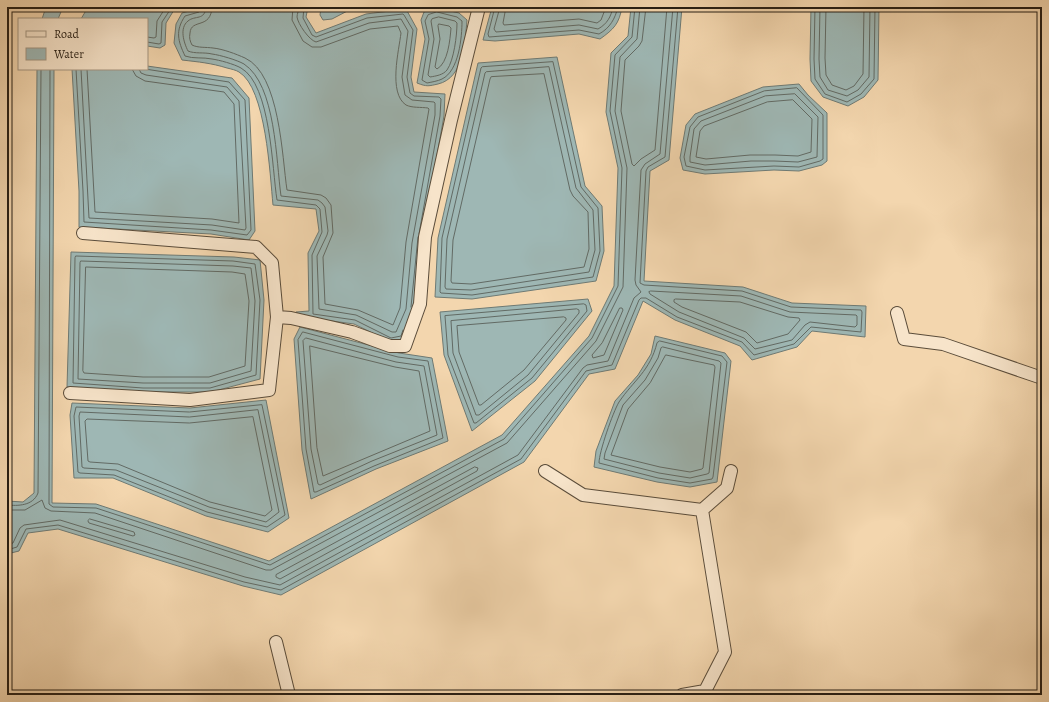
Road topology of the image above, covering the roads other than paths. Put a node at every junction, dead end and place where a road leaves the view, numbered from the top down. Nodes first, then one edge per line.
1 (479, 7) edge
2 (83, 233) dead end
3 (897, 312) dead end
4 (277, 317) junction
5 (1042, 378) edge
6 (70, 393) dead end
7 (545, 471) dead end
8 (731, 471) dead end
9 (702, 510) junction
10 (276, 642) dead end
11 (289, 695) edge
12 (682, 695) edge

1 - 4 street
2 - 4 street
3 - 5 street
4 - 6 street
7 - 9 street
8 - 9 street
9 - 12 street
10 - 11 street

